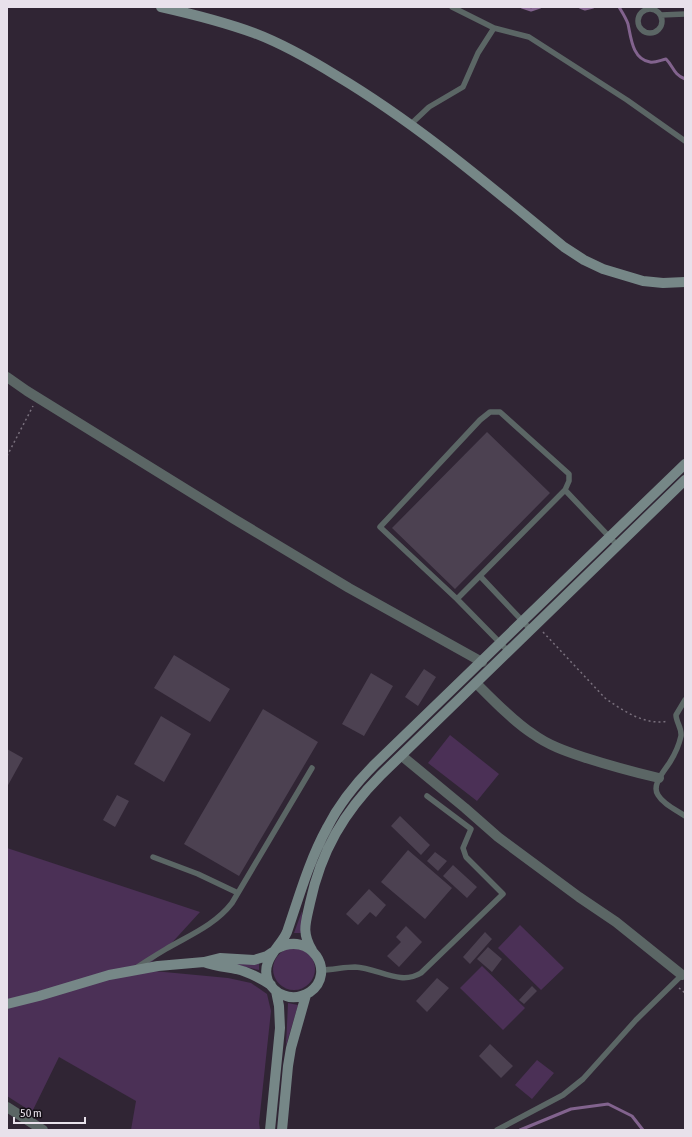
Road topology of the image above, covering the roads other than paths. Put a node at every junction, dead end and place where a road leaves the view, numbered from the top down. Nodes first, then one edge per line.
1 (161, 7) edge
2 (452, 7) edge
3 (685, 14) edge
4 (660, 15) junction
5 (494, 28) junction
6 (411, 124) junction
7 (685, 141) edge
8 (685, 282) edge
9 (7, 376) edge
10 (7, 383) edge
11 (27, 391) junction
12 (685, 464) edge
13 (685, 480) edge
14 (565, 490) junction
15 (609, 538) junction
16 (618, 546) junction
17 (480, 576) junction
18 (457, 599) junction
19 (523, 622) junction
20 (534, 627) junction
21 (500, 644) junction
22 (509, 652) junction
23 (482, 662) junction
24 (476, 684) junction
25 (685, 700) edge
26 (402, 756) junction
27 (312, 768) dead end
28 (659, 778) junction
29 (427, 796) dead end
30 (685, 816) edge
31 (153, 857) dead end
32 (238, 893) junction
33 (312, 950) junction
34 (274, 951) junction
35 (204, 962) junction
36 (321, 970) junction
37 (131, 971) junction
38 (683, 974) edge
39 (273, 988) junction
40 (306, 995) junction
41 (7, 1004) edge
42 (7, 1107) edge
43 (43, 1130) edge
44 (270, 1130) edge
45 (282, 1130) edge
46 (497, 1130) edge

1 - 6 street
2 - 5 lane
3 - 4 lane
4 - 4 lane
5 - 6 lane
5 - 7 lane
6 - 8 street
9 - 11 street
10 - 11 street
11 - 23 street
12 - 15 street
13 - 16 street
14 - 15 lane
14 - 17 lane
14 - 18 lane
15 - 16 lane
15 - 19 street
16 - 20 street
17 - 18 lane
17 - 19 lane
18 - 21 lane
19 - 20 lane
19 - 21 street
20 - 22 street
21 - 22 lane
21 - 23 street
22 - 24 street
23 - 34 street
24 - 26 street
24 - 28 street
25 - 28 lane
26 - 33 street
26 - 38 street
27 - 32 lane
28 - 30 lane
29 - 36 lane
31 - 32 lane
32 - 37 lane
33 - 34 street
33 - 36 street
34 - 35 street
34 - 39 street
35 - 37 street
35 - 39 street
36 - 40 street
37 - 41 street
38 - 46 lane
39 - 40 street
39 - 44 street
40 - 45 street
42 - 43 street

